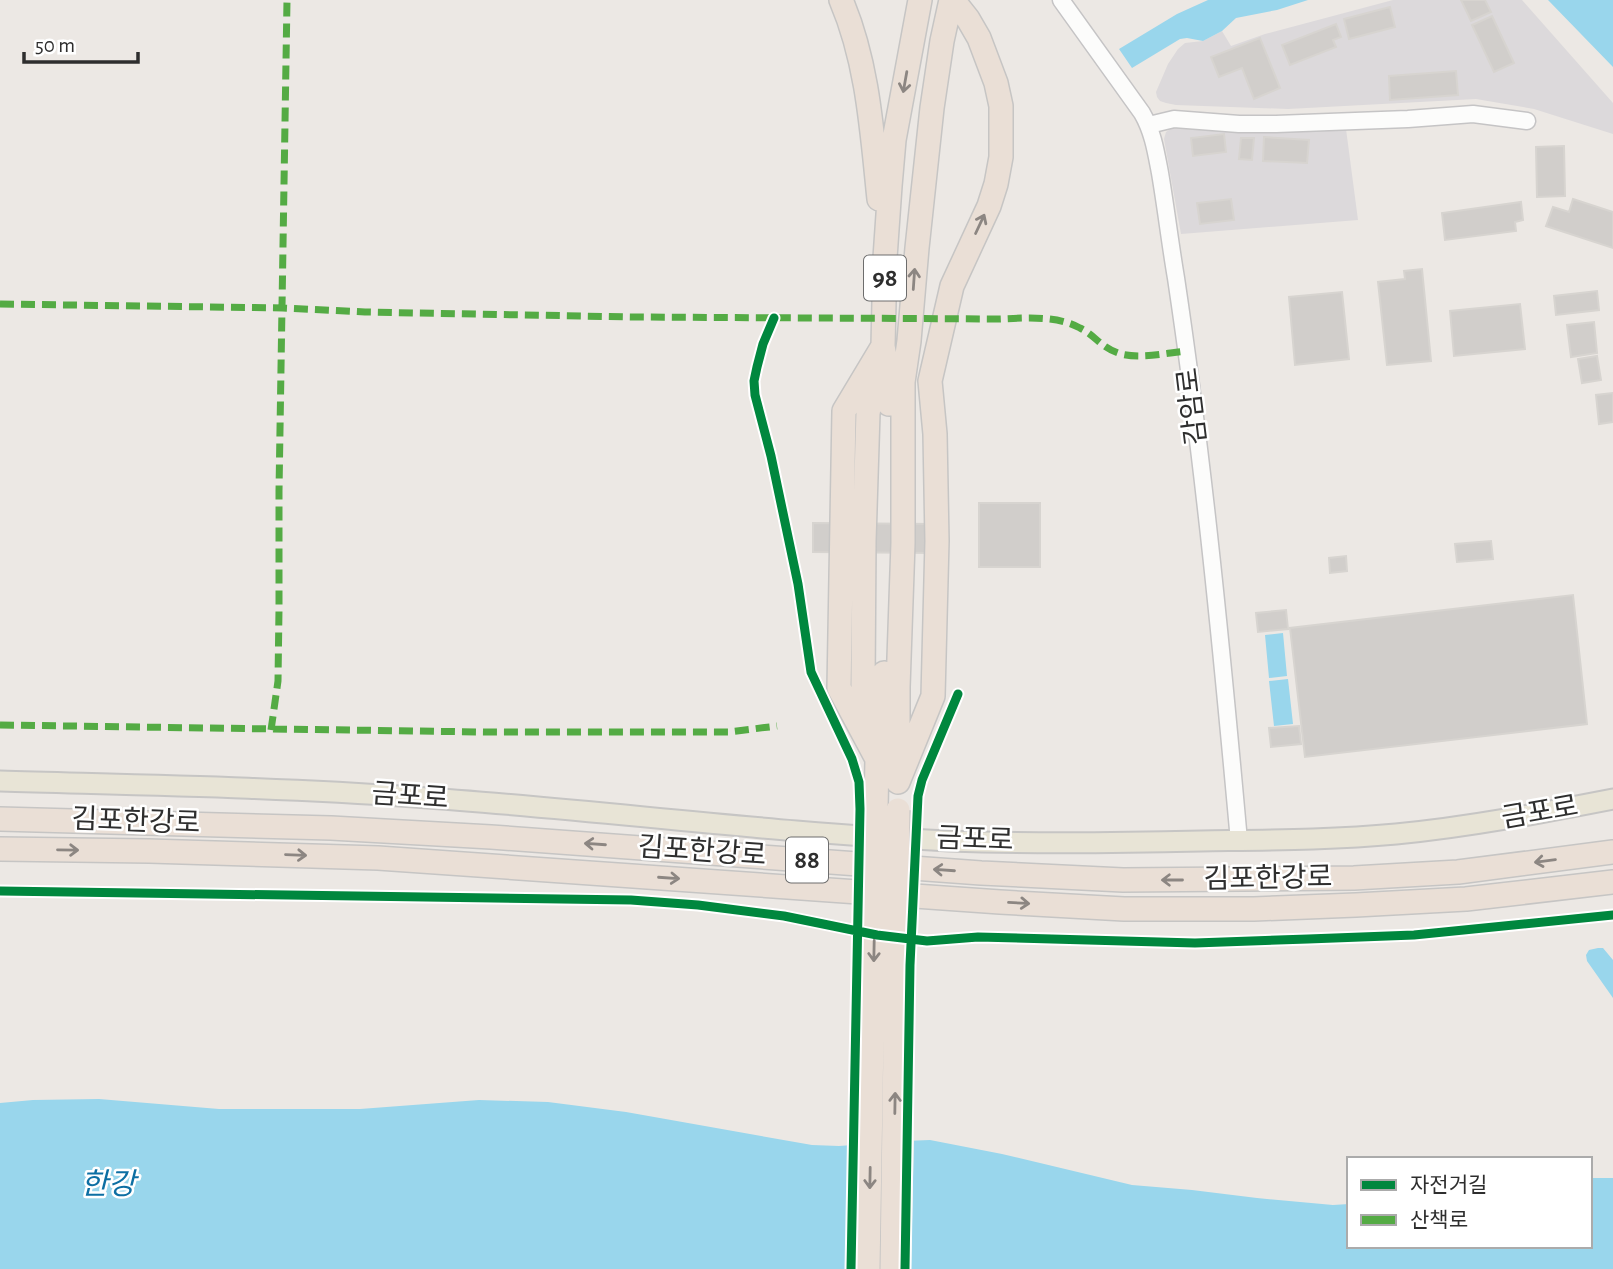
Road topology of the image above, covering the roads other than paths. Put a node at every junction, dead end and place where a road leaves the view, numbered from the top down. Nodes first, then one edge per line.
1 (841, 0) edge
2 (952, 0) edge
3 (1061, 0) edge
4 (918, 7) edge
5 (1527, 121) dead end
6 (1149, 125) junction
7 (885, 258) junction
8 (909, 341) junction
9 (883, 346) junction
10 (930, 381) junction
11 (877, 759) junction
12 (0, 780) edge
13 (898, 782) junction
14 (1613, 799) edge
15 (887, 809) junction
16 (0, 819) edge
17 (1239, 841) junction
18 (0, 849) edge
19 (1613, 852) edge
20 (1613, 882) edge
21 (868, 1269) edge
22 (892, 1269) edge

1 - 7 highway
8 -> 2 highway, 98
10 -> 2 highway
3 - 6 street, 감암로
4 -> 7 highway, 98
5 - 6 street
6 - 17 street, 감암로
7 - 9 highway, 98
8 - 10 highway
8 - 13 highway, 98
9 - 11 highway, 98
9 - 11 highway
10 - 13 highway
11 - 15 highway, 98
12 - 17 main road, 금포로
13 - 15 highway, 98
14 - 17 main road, 금포로
15 -> 21 highway, 98, bridge
22 -> 15 highway, 98, bridge
19 -> 16 highway, 김포한강로 / 88
18 -> 20 highway, 김포한강로 / 88

